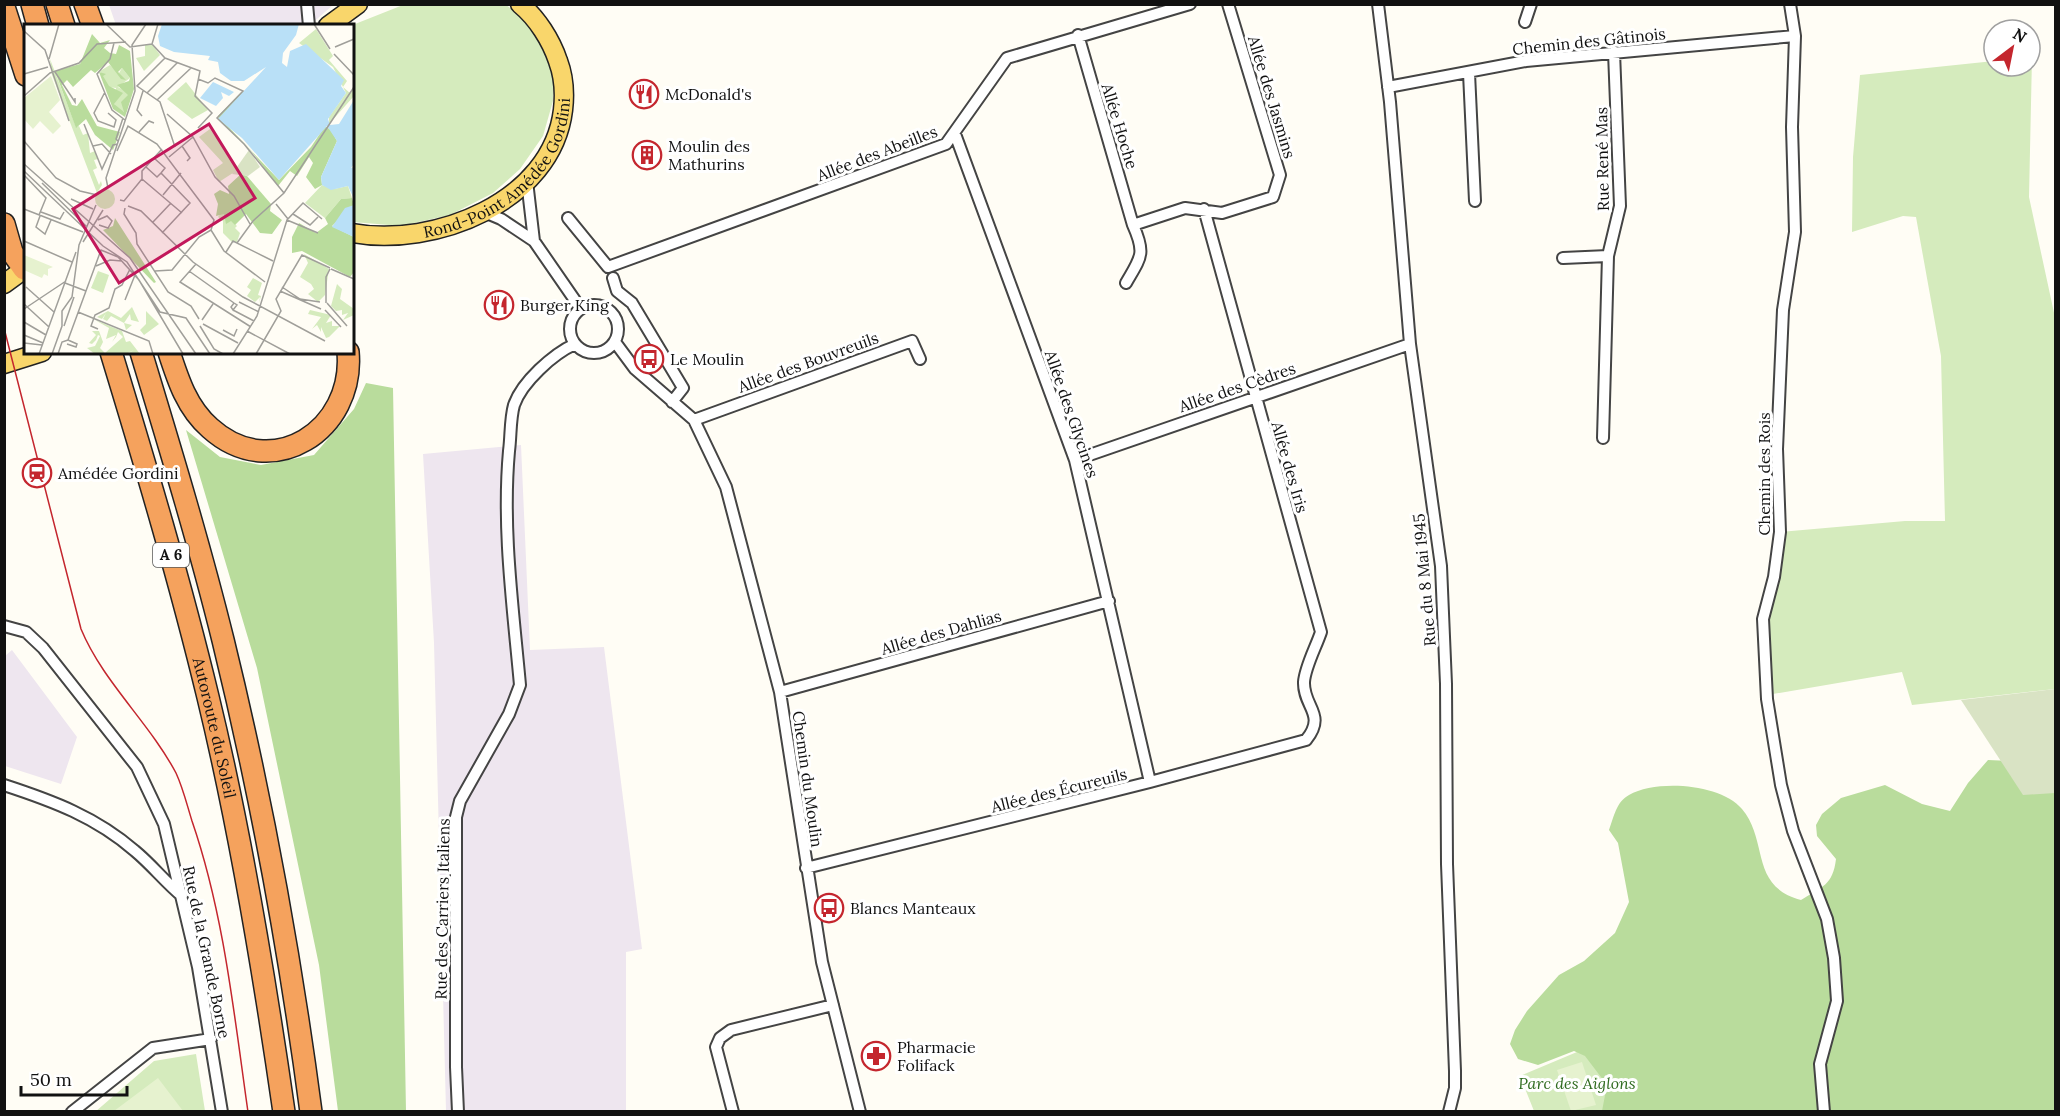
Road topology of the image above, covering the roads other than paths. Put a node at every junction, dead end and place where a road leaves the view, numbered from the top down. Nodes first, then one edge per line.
1 (32, 4) edge
2 (57, 4) edge
3 (85, 4) edge
4 (307, 4) edge
5 (1190, 4) edge
6 (1228, 4) edge
7 (1377, 4) edge
8 (1531, 4) edge
9 (1790, 4) edge
10 (353, 5) edge
11 (522, 5) edge
12 (4, 7) edge
13 (1525, 22) dead end
14 (37, 24) edge
15 (63, 24) edge
16 (92, 24) edge
17 (309, 24) edge
18 (330, 24) edge
19 (1077, 35) junction
20 (1796, 36) junction
21 (1614, 52) junction
22 (24, 69) edge
23 (1469, 73) junction
24 (1388, 87) junction
25 (955, 134) junction
26 (527, 181) junction
27 (1475, 201) dead end
28 (1204, 209) junction
29 (482, 212) junction
30 (568, 218) dead end
31 (4, 224) edge
32 (1133, 225) junction
33 (354, 233) edge
34 (534, 241) junction
35 (1608, 256) junction
36 (1563, 258) dead end
37 (24, 274) edge
38 (24, 276) edge
39 (613, 278) dead end
40 (1126, 283) dead end
41 (4, 284) edge
42 (581, 309) junction
43 (615, 342) junction
44 (575, 344) junction
45 (1410, 344) junction
46 (36, 354) edge
47 (112, 354) edge
48 (142, 354) edge
49 (170, 354) edge
50 (348, 354) edge
51 (920, 359) dead end
52 (4, 364) edge
53 (1255, 396) junction
54 (672, 402) junction
55 (694, 420) junction
56 (1603, 438) dead end
57 (1075, 460) junction
58 (1109, 601) junction
59 (4, 626) edge
60 (780, 692) junction
61 (1314, 730) joint
62 (1150, 783) junction
63 (4, 785) edge
64 (806, 868) junction
65 (182, 896) junction
66 (833, 1005) junction
67 (211, 1038) junction
68 (72, 1112) edge
69 (222, 1112) edge
70 (284, 1112) edge
71 (311, 1112) edge
72 (458, 1112) edge
73 (733, 1112) edge
74 (860, 1112) edge
75 (1449, 1112) edge
76 (1824, 1112) edge

1 - 14 highway
2 - 15 highway
3 - 16 highway
4 - 17 street
5 - 19 street, Allée des Abeilles
6 - 28 street, Allée des Jasmins
7 - 24 street, Rue du 8 Mai 1945
8 - 13 street
9 - 20 street, Chemin des Rois
10 - 18 main road
11 - 26 main road, Rond-Point Amédée Gordini
12 - 22 highway
19 - 25 street, Allée des Abeilles
19 - 32 street, Allée Hoche
20 - 21 street, Chemin des Gâtinois
20 - 76 street, Chemin des Rois
21 - 23 street, Chemin des Gâtinois
21 - 35 street, Rue René Mas
23 - 24 street, Chemin des Gâtinois
23 - 27 street
24 - 45 street, Rue du 8 Mai 1945
25 - 30 street, Allée des Abeilles
25 - 57 street, Allée des Glycines
26 - 29 main road, Rond-Point Amédée Gordini
26 - 34 street
28 - 32 street
28 - 53 street, Allée des Iris
29 - 33 main road, Rond-Point Amédée Gordini
29 - 34 street
31 - 37 highway
32 - 40 street, Allée Hoche
34 - 42 street
35 - 36 street
35 - 56 street, Rue René Mas
38 - 41 main road
39 - 54 street
42 - 43 street
42 - 44 street
43 - 44 street
43 - 54 street
44 - 72 street, Rue des Carriers Italiens
45 - 53 street, Allée des Cèdres
45 - 75 street, Rue du 8 Mai 1945
46 - 52 main road
47 - 70 highway, Autoroute du Soleil / A 6
48 - 71 highway, Autoroute du Soleil / A 6
49 - 50 highway
51 - 55 street, Allée des Bouvreuils
53 - 57 street, Allée des Cèdres
53 - 61 street, Allée des Iris
54 - 55 street
55 - 60 street, Chemin du Moulin
57 - 58 street, Allée des Glycines
58 - 60 street, Allée des Dahlias
58 - 62 street, Allée des Glycines
59 - 65 street, Rue de la Grande Borne
60 - 64 street, Chemin du Moulin
61 - 62 street, Allée des Écureuils
62 - 64 street, Allée des Écureuils
63 - 65 street
64 - 66 street, Chemin du Moulin
65 - 67 street, Rue de la Grande Borne
66 - 73 street
66 - 74 street, Chemin du Moulin
67 - 68 street
67 - 69 street, Rue de la Grande Borne

